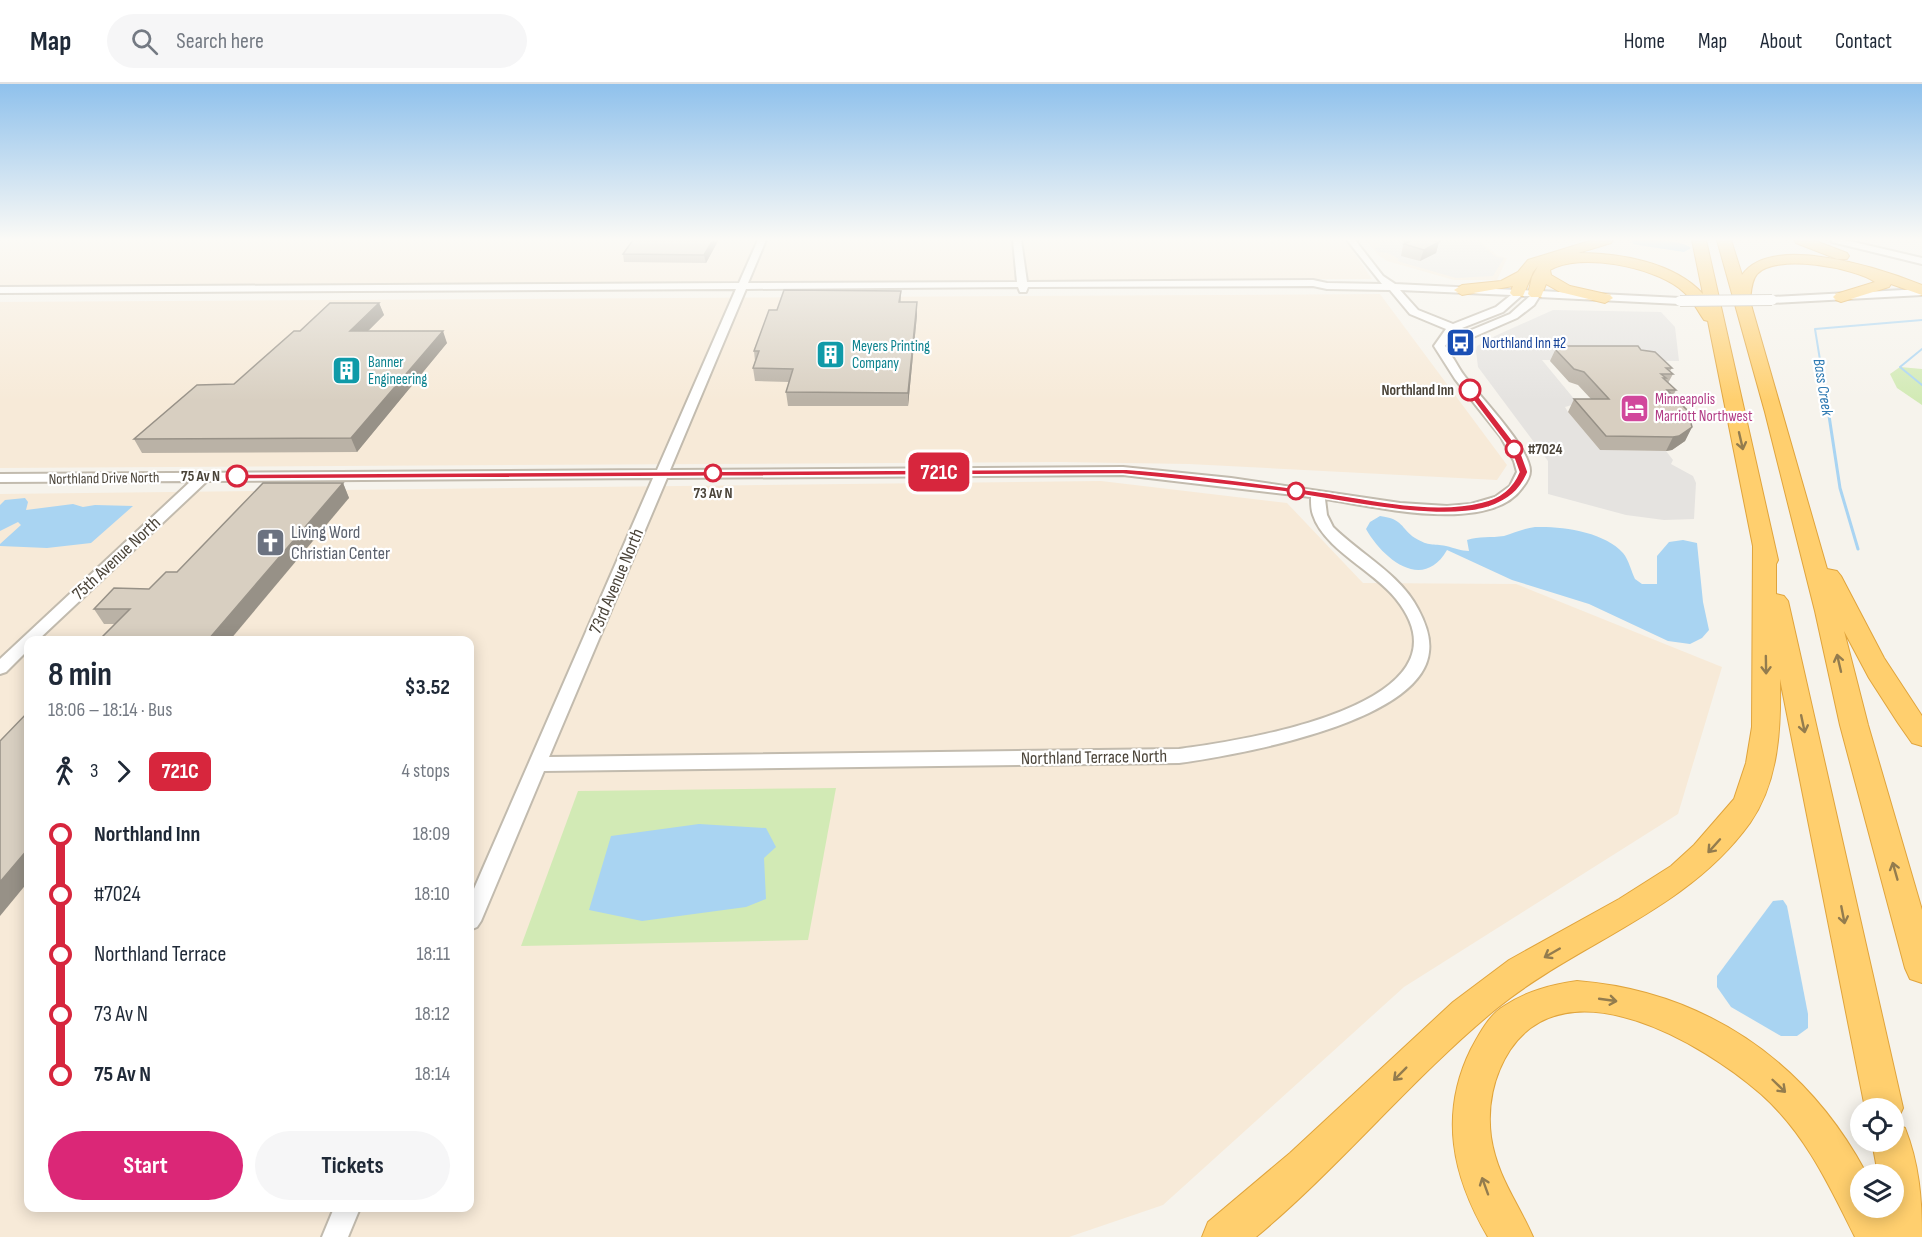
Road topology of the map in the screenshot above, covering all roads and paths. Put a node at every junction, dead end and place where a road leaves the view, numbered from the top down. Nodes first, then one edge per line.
1 (232, 294) edge
2 (739, 294) edge
3 (1398, 294) edge
4 (1517, 294) edge
5 (1520, 294) edge
6 (1541, 294) edge
7 (1588, 294) edge
8 (1695, 294) edge
9 (1710, 294) edge
10 (1740, 294) edge
11 (1744, 294) edge
12 (1852, 294) edge
13 (1884, 294) edge
14 (0, 296) edge
15 (1584, 297) junction
16 (1841, 297) junction
17 (1605, 298) junction
18 (1742, 301) junction
19 (1540, 302) junction
20 (1453, 329) junction
21 (1469, 335) junction
22 (1720, 342) junction
23 (1446, 353) junction
24 (662, 473) junction
25 (203, 477) junction
26 (0, 478) edge
27 (1317, 494) junction
28 (1801, 518) junction
29 (1764, 544) junction
30 (34, 636) edge
31 (24, 646) edge
32 (0, 668) edge
33 (1922, 736) edge
34 (537, 764) junction
35 (474, 912) edge
36 (1922, 968) edge
37 (1882, 1098) edge
38 (1893, 1152) edge
39 (1850, 1184) edge
40 (346, 1212) edge
41 (1867, 1218) edge
42 (335, 1237) edge
43 (1223, 1237) edge
44 (1512, 1237) edge
45 (1877, 1237) edge
46 (1911, 1237) edge

1 - 14 street
2 - 24 street, 73rd Avenue North
3 - 20 street
4 - 20 street
5 - 19 street
6 - 19 highway
7 - 17 highway
8 - 22 highway
9 - 22 highway
10 - 18 highway
11 - 18 highway
12 - 16 highway
13 - 16 street
15 - 17 street
15 - 19 street
15 - 19 street
16 - 17 street, bridge
18 - 28 highway
19 - 21 street
20 - 21 street
20 - 23 street
21 - 23 street
22 -> 29 highway
23 - 27 street, Northland Drive North
24 - 25 street, Northland Drive North
24 - 27 street, Northland Drive North
24 - 34 street, 73rd Avenue North
25 - 26 street, Northland Drive North
25 - 30 street, 75th Avenue North
27 - 34 street, Northland Terrace North
28 - 33 highway
36 -> 28 highway
29 -> 37 highway
29 -> 43 highway
31 - 32 street, 75th Avenue North
34 - 35 street, 73rd Avenue North
38 - 46 highway
44 -> 39 highway
40 - 42 street
41 - 45 highway

